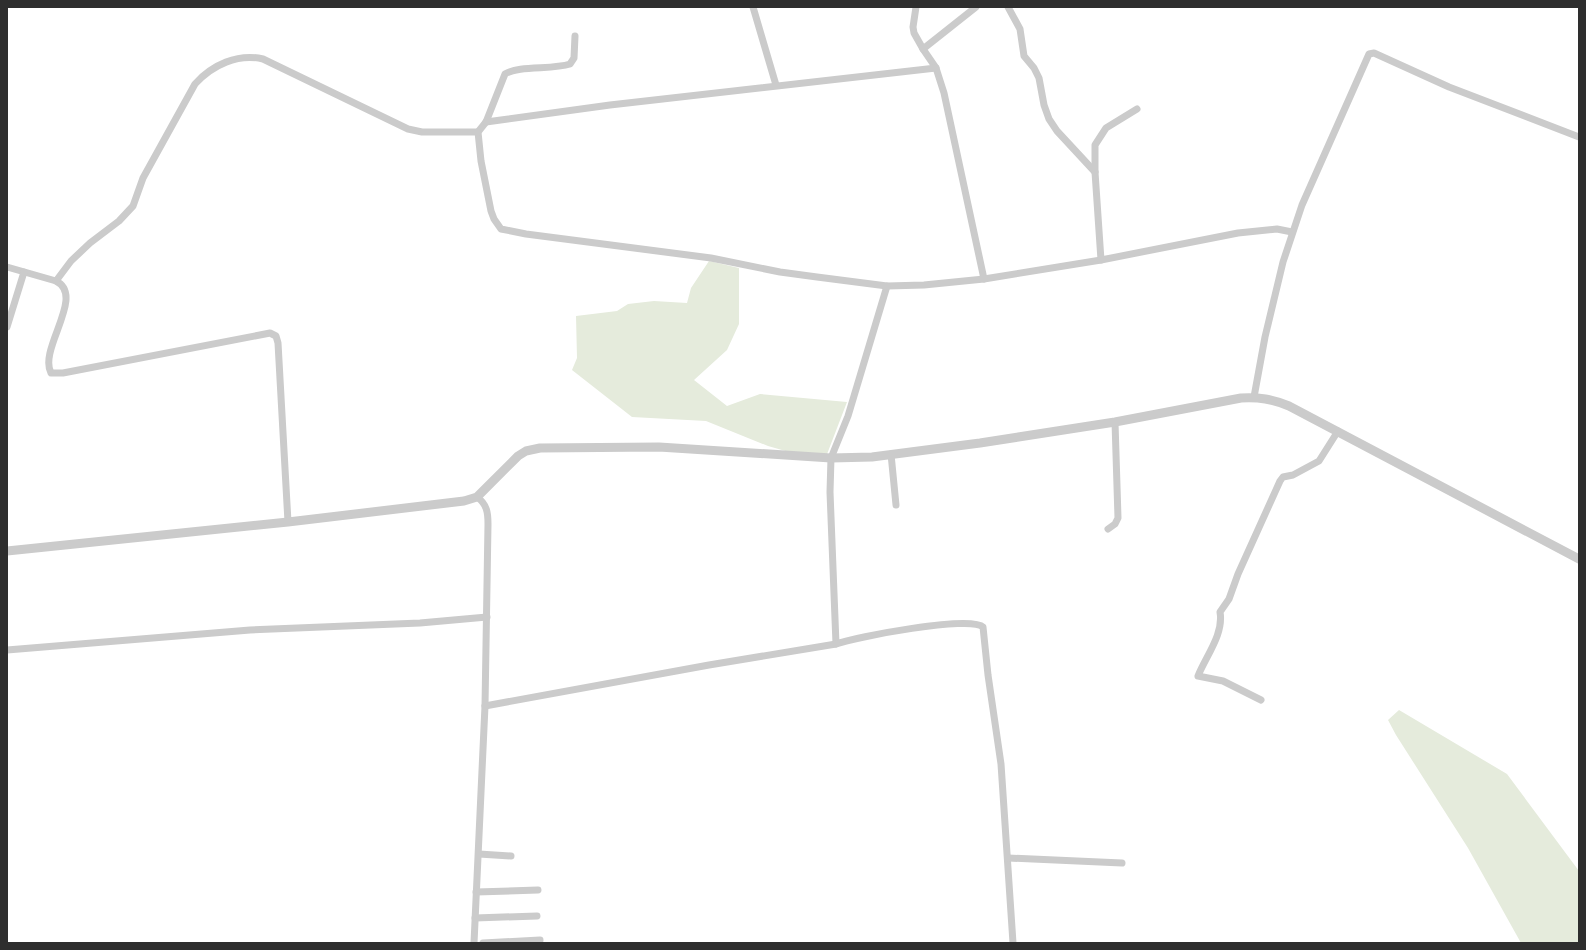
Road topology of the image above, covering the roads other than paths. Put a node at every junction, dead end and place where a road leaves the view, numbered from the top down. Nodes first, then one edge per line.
1 (753, 7) edge
2 (916, 7) edge
3 (976, 7) edge
4 (1008, 7) edge
5 (575, 36) dead end
6 (923, 49) junction
7 (936, 68) junction
8 (776, 85) junction
9 (1137, 109) dead end
10 (486, 122) junction
11 (478, 132) junction
12 (1579, 137) edge
13 (1095, 172) junction
14 (1292, 232) junction
15 (1101, 260) junction
16 (7, 268) edge
17 (24, 272) junction
18 (984, 279) junction
19 (56, 281) junction
20 (887, 286) junction
21 (7, 327) edge
22 (1254, 397) junction
23 (1115, 422) junction
24 (1338, 431) junction
25 (891, 454) junction
26 (831, 458) junction
27 (478, 497) junction
28 (896, 505) dead end
29 (288, 522) junction
30 (1108, 529) dead end
31 (7, 551) edge
32 (1579, 559) edge
33 (486, 617) junction
34 (836, 644) junction
35 (7, 650) edge
36 (1261, 700) dead end
37 (485, 706) junction
38 (479, 854) junction
39 (511, 856) dead end
40 (1008, 858) junction
41 (1122, 863) dead end
42 (538, 890) dead end
43 (476, 892) junction
44 (537, 916) dead end
45 (475, 918) junction
46 (540, 940) dead end
47 (474, 943) edge
48 (483, 943) edge
49 (1013, 943) edge

1 - 8 street
2 - 6 street
3 - 6 street
4 - 13 street
5 - 10 street
6 - 7 street
7 - 8 street
7 - 18 street
8 - 10 street
9 - 13 street
10 - 11 street
11 - 19 street
11 - 20 street
12 - 14 street
13 - 15 street
14 - 15 street
14 - 22 street
15 - 18 street
16 - 17 street
17 - 19 street
17 - 21 street
18 - 20 street
19 - 29 street
20 - 26 street
22 - 23 street
22 - 24 street
23 - 25 street
23 - 30 street
24 - 32 street
24 - 36 street
25 - 26 street
25 - 28 street
26 - 27 street
26 - 34 street
27 - 29 street
27 - 33 street
29 - 31 street
33 - 35 street
33 - 37 street
34 - 37 street
34 - 40 street
37 - 38 street
38 - 39 street
38 - 43 street
40 - 41 street
40 - 49 street
42 - 43 street
43 - 45 street
44 - 45 street
45 - 47 street
46 - 48 street

